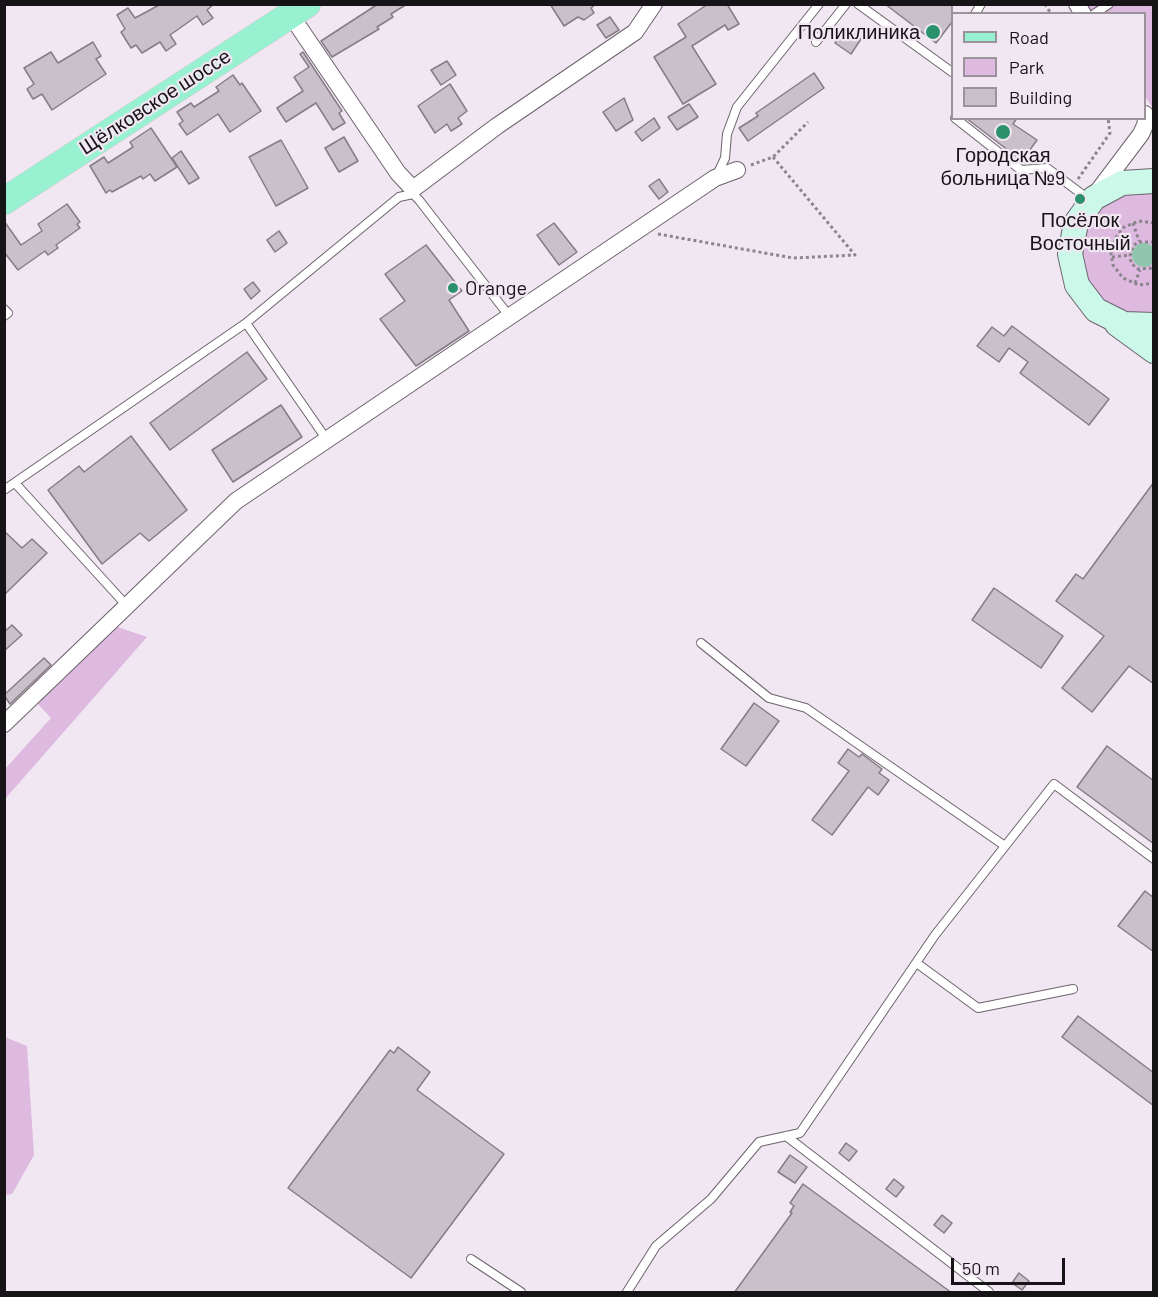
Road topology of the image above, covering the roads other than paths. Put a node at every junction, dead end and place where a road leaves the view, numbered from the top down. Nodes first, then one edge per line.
1 (654, 4) edge
2 (819, 4) edge
3 (846, 4) edge
4 (858, 4) edge
5 (291, 8) edge
6 (816, 42) dead end
7 (951, 71) edge
8 (958, 120) edge
9 (1146, 120) edge
10 (737, 170) road end
11 (715, 178) junction
12 (4, 181) edge
13 (1154, 181) edge
14 (1082, 194) junction
15 (4, 201) edge
16 (4, 309) edge
17 (4, 316) edge
18 (1105, 316) junction
19 (510, 317) junction
20 (246, 323) junction
21 (1154, 325) edge
22 (1154, 351) edge
23 (327, 440) junction
24 (15, 483) junction
25 (4, 490) edge
26 (127, 606) junction
27 (701, 643) dead end
28 (4, 724) edge
29 (1005, 846) junction
30 (1154, 859) edge
31 (918, 964) junction
32 (1073, 989) dead end
33 (786, 1136) junction
34 (471, 1258) dead end
35 (521, 1293) edge
36 (627, 1293) edge
37 (989, 1293) edge

1 - 5 street
2 - 11 lane
3 - 6 lane
4 - 7 lane
5 - 12 main road, Щёлковское шоссе
5 - 15 main road, Щёлковское шоссе
8 - 14 lane
9 - 14 street
10 - 11 street
11 - 19 street
13 - 14 street
14 - 18 street
16 - 17 lane
18 - 21 street
18 - 22 street
19 - 20 lane
19 - 23 street
20 - 23 lane
20 - 24 lane
23 - 26 street
24 - 25 lane
24 - 26 lane
26 - 28 street
27 - 29 lane
29 - 30 lane
29 - 31 lane
31 - 32 lane
31 - 33 lane
33 - 36 lane
33 - 37 lane
34 - 35 lane

